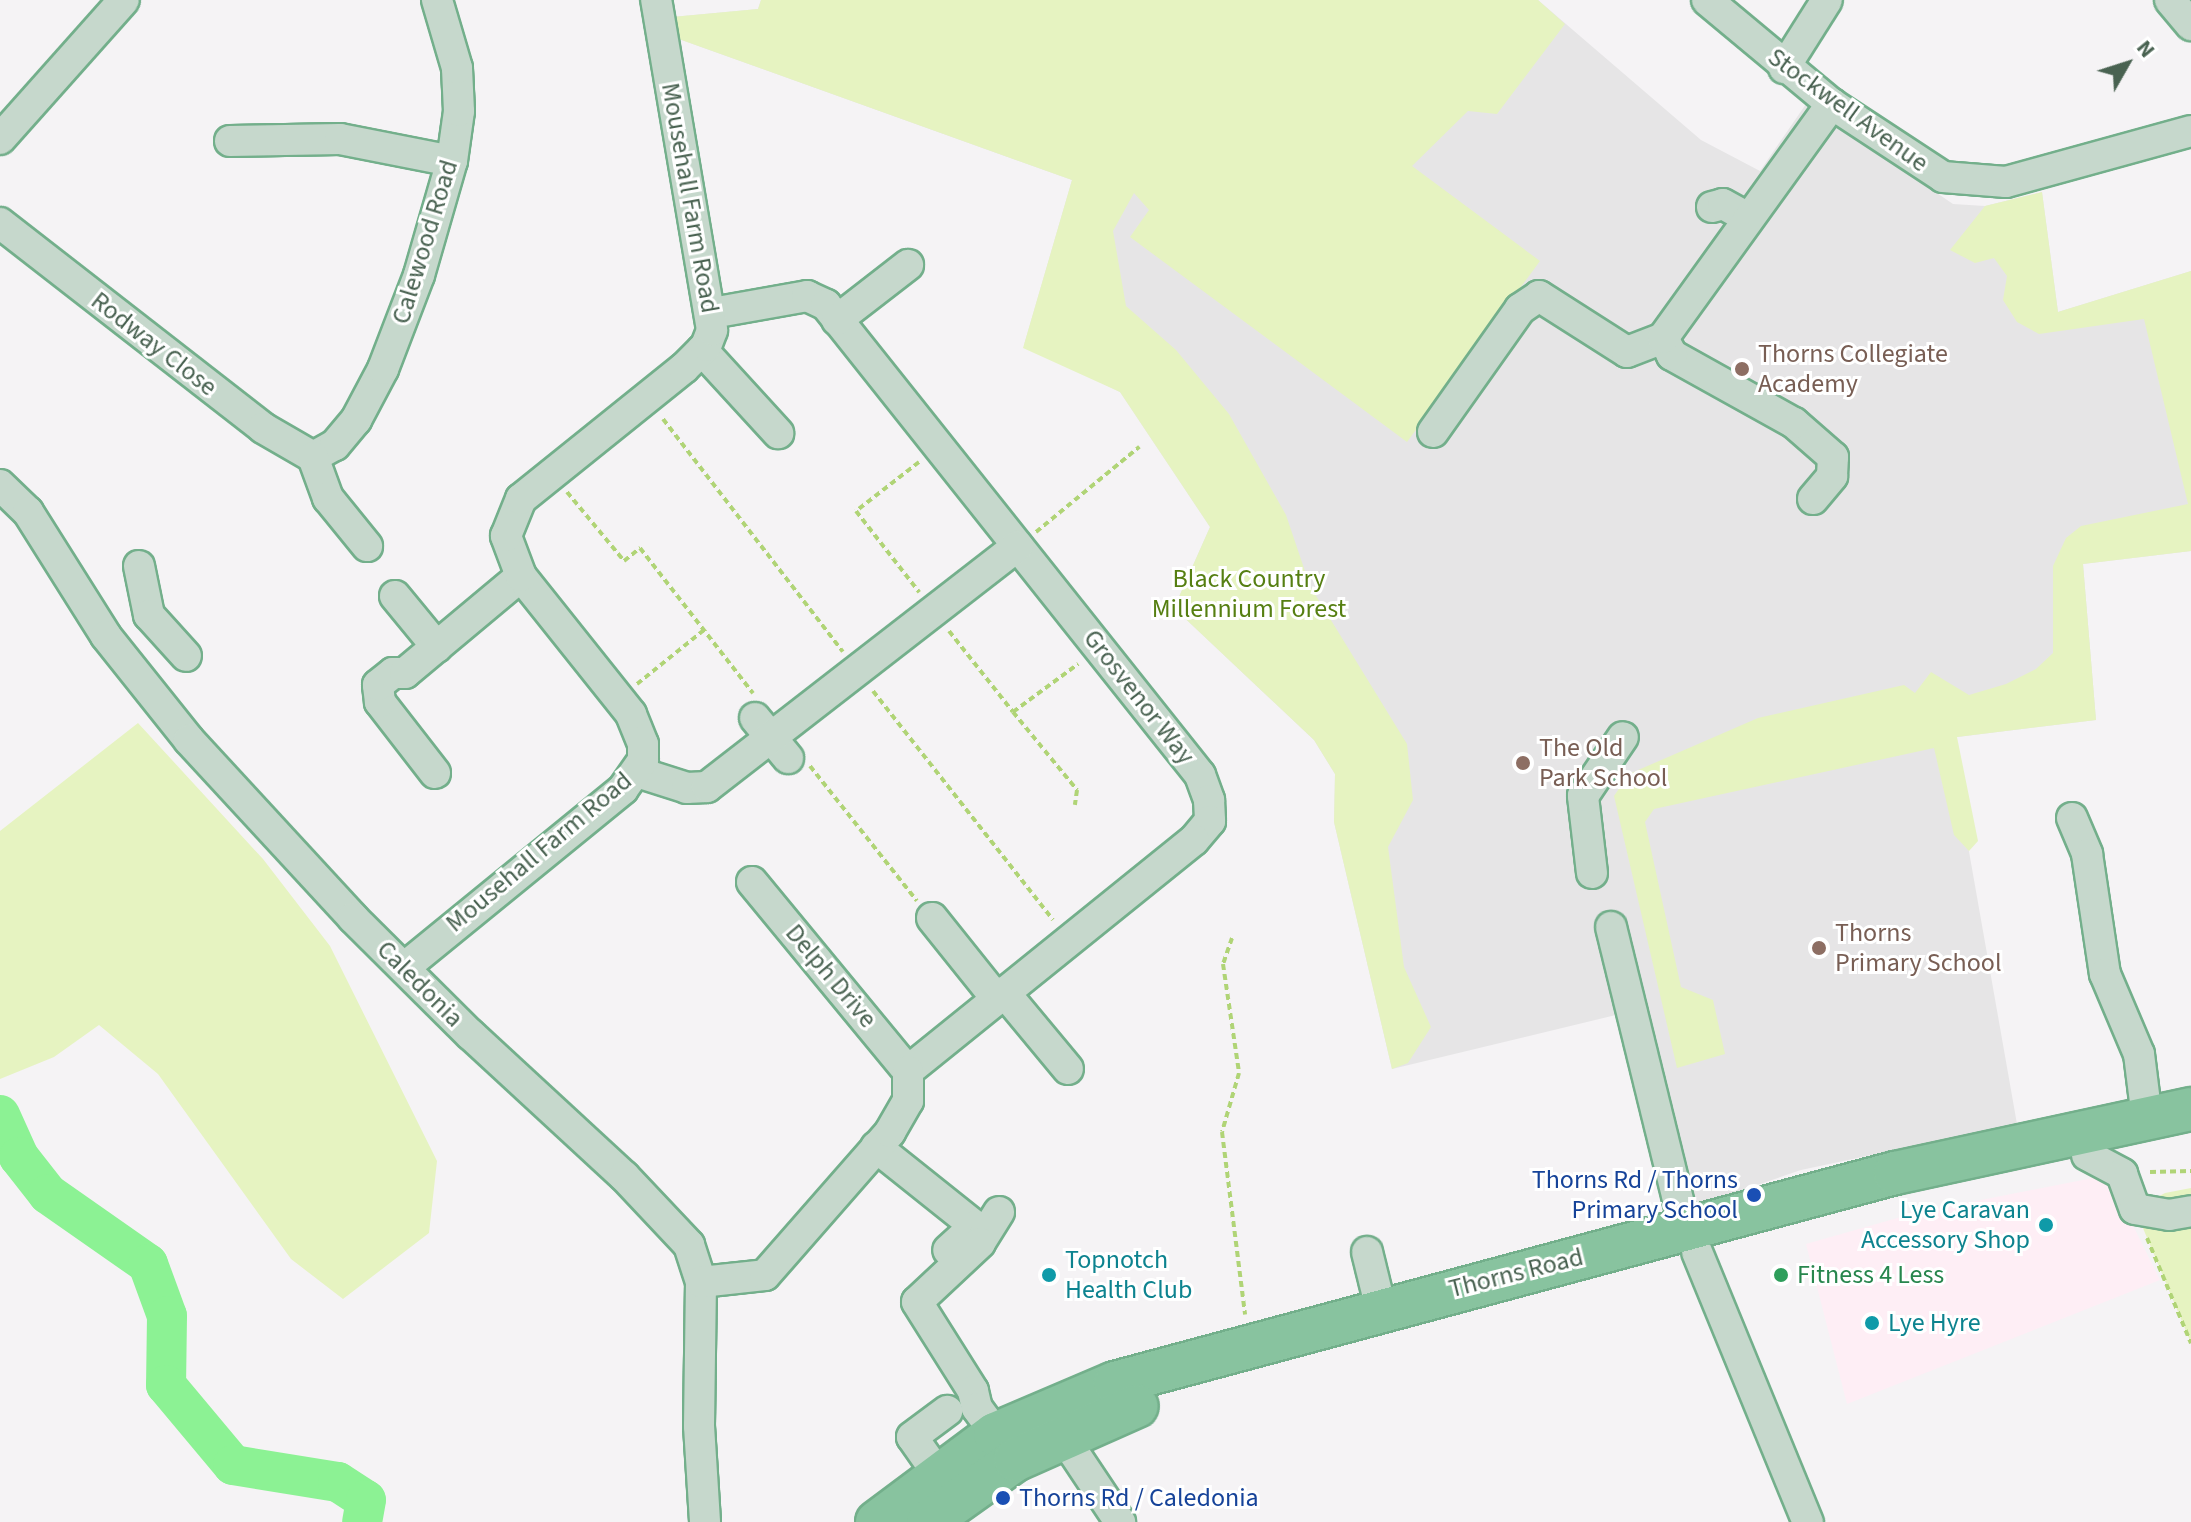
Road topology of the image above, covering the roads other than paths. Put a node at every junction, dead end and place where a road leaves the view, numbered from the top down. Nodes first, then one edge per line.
1 (124, 0) edge
2 (437, 0) edge
3 (656, 0) edge
4 (1707, 0) edge
5 (1827, 0) edge
6 (2170, 0) edge
7 (2191, 25) edge
8 (1784, 68) junction
9 (1832, 104) junction
10 (2191, 131) edge
11 (0, 139) edge
12 (230, 141) dead end
13 (452, 161) junction
14 (1712, 207) dead end
15 (1748, 218) junction
16 (0, 223) edge
17 (908, 265) dead end
18 (712, 313) junction
19 (837, 320) junction
20 (1663, 338) junction
21 (702, 350) junction
22 (1433, 432) dead end
23 (778, 433) dead end
24 (313, 457) junction
25 (0, 485) edge
26 (1813, 499) dead end
27 (367, 546) dead end
28 (1018, 546) junction
29 (139, 566) dead end
30 (521, 576) junction
31 (395, 596) dead end
32 (149, 615) junction
33 (106, 636) junction
34 (437, 647) junction
35 (186, 656) dead end
36 (1623, 737) dead end
37 (637, 772) junction
38 (435, 773) dead end
39 (2072, 818) dead end
40 (1592, 873) dead end
41 (752, 882) dead end
42 (928, 914) road end
43 (1611, 927) dead end
44 (405, 967) junction
45 (1000, 995) junction
46 (1068, 1069) dead end
47 (908, 1071) junction
48 (2191, 1109) edge
49 (2147, 1118) junction
50 (2191, 1135) edge
51 (876, 1147) junction
52 (2105, 1165) junction
53 (2191, 1211) edge
54 (999, 1212) dead end
55 (1367, 1252) dead end
56 (1697, 1264) junction
57 (701, 1282) junction
58 (902, 1292) dead end
59 (1381, 1309) junction
60 (947, 1411) dead end
61 (1062, 1435) junction
62 (1005, 1447) junction
63 (938, 1474) junction
64 (705, 1522) edge
65 (877, 1522) edge
66 (928, 1522) edge
67 (1120, 1522) edge
68 (1808, 1522) edge

1 - 11 street
2 - 13 street, Calewood Road
3 - 18 street, Mousehall Farm Road
4 - 8 street, Stockwell Avenue
5 - 8 street
6 - 7 street
8 - 9 street, Stockwell Avenue
9 - 10 street, Stockwell Avenue
9 - 15 street
12 - 13 street
13 - 24 street, Calewood Road
14 - 15 street
15 - 20 street
16 - 24 street, Rodway Close
17 - 19 street
18 - 19 street, Grosvenor Way
18 - 21 street, Mousehall Farm Road
19 - 28 street, Grosvenor Way
20 - 22 street
20 - 26 street
21 - 23 street
21 - 30 street, Mousehall Farm Road
24 - 27 street
25 - 33 street, Caledonia
28 - 37 street
28 - 45 street, Grosvenor Way
29 - 32 street
30 - 34 street
30 - 37 street, Mousehall Farm Road
31 - 34 street
32 - 33 street
32 - 35 street
33 - 44 street, Caledonia
34 - 38 street
36 - 40 street
37 - 44 street, Mousehall Farm Road
39 - 49 street
41 - 47 street, Delph Drive
42 - 45 street
43 - 56 street
44 - 57 street, Caledonia
45 - 46 street
45 - 47 street, Grosvenor Way
47 - 51 street
48 - 49 highway, Thorns Road
49 - 56 highway, Thorns Road
50 - 52 highway, Thorns Road
51 - 57 street
51 - 58 street
52 - 53 street
52 - 56 highway, Thorns Road
54 - 62 street
55 - 59 street
56 - 59 highway, Thorns Road
56 - 61 highway, Thorns Road
56 - 68 street
57 - 64 street, Caledonia
59 - 62 highway, Thorns Road
60 - 63 street
61 - 62 highway, Thorns Road
61 - 67 street
62 - 63 highway, Thorns Road
62 - 66 highway, Thorns Road
63 - 65 highway, Thorns Road

